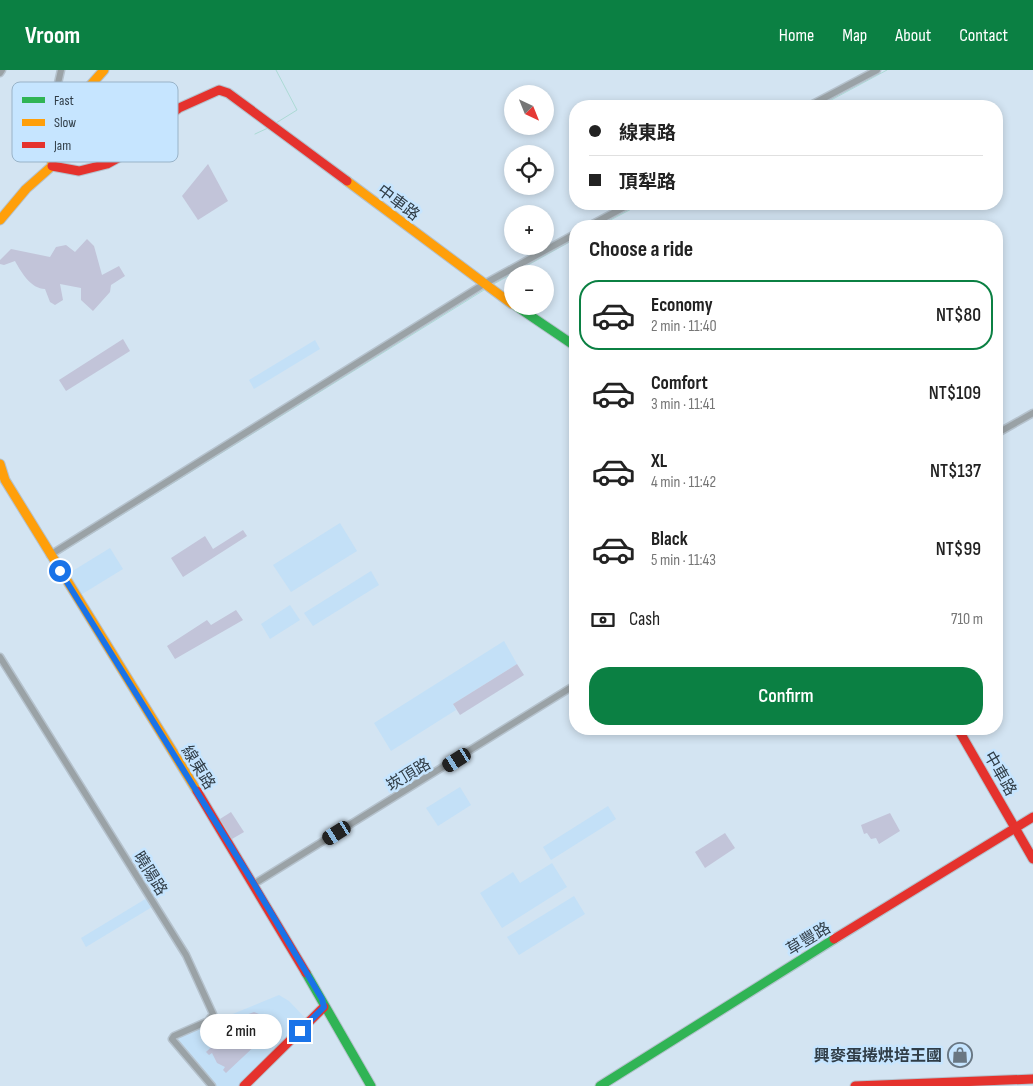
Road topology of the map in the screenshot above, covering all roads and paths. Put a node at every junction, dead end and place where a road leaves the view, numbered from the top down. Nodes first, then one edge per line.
1 (104, 70) edge
2 (877, 70) edge
3 (93, 82) edge
4 (820, 100) edge
5 (178, 109) edge
6 (52, 162) edge
7 (111, 162) edge
8 (52, 166) junction
9 (619, 210) edge
10 (0, 220) edge
11 (600, 220) edge
12 (569, 237) edge
13 (484, 284) junction
14 (504, 298) edge
15 (529, 315) edge
16 (569, 342) edge
17 (1033, 413) edge
18 (1003, 430) edge
19 (0, 464) edge
20 (50, 555) junction
21 (0, 657) edge
22 (569, 689) edge
23 (961, 735) edge
24 (1033, 817) edge
25 (1015, 827) junction
26 (1033, 858) edge
27 (254, 884) junction
28 (324, 1007) junction
29 (1033, 1078) edge
30 (997, 1083) edge
31 (212, 1086) edge
32 (244, 1086) edge
33 (372, 1086) edge
34 (600, 1086) edge
35 (855, 1086) edge

1 - 3 street
2 - 4 street
5 - 13 street, 中車路
6 - 8 street
7 - 8 street, 中車路
8 - 10 street
9 - 11 street
12 - 13 street
13 - 14 street, 中車路
13 - 20 street
15 - 16 street
17 - 18 street
19 - 20 street, 線東路
20 - 27 street, 線東路
21 - 31 street, 曉陽路
22 - 27 street, 崁頂路
23 - 25 street, 中車路
24 - 25 street, 草豐路
25 - 26 street, 中車路
25 - 34 street, 草豐路
27 - 28 street, 線東路
28 - 32 street
28 - 33 street, 線東路
29 - 30 street
30 - 35 street

